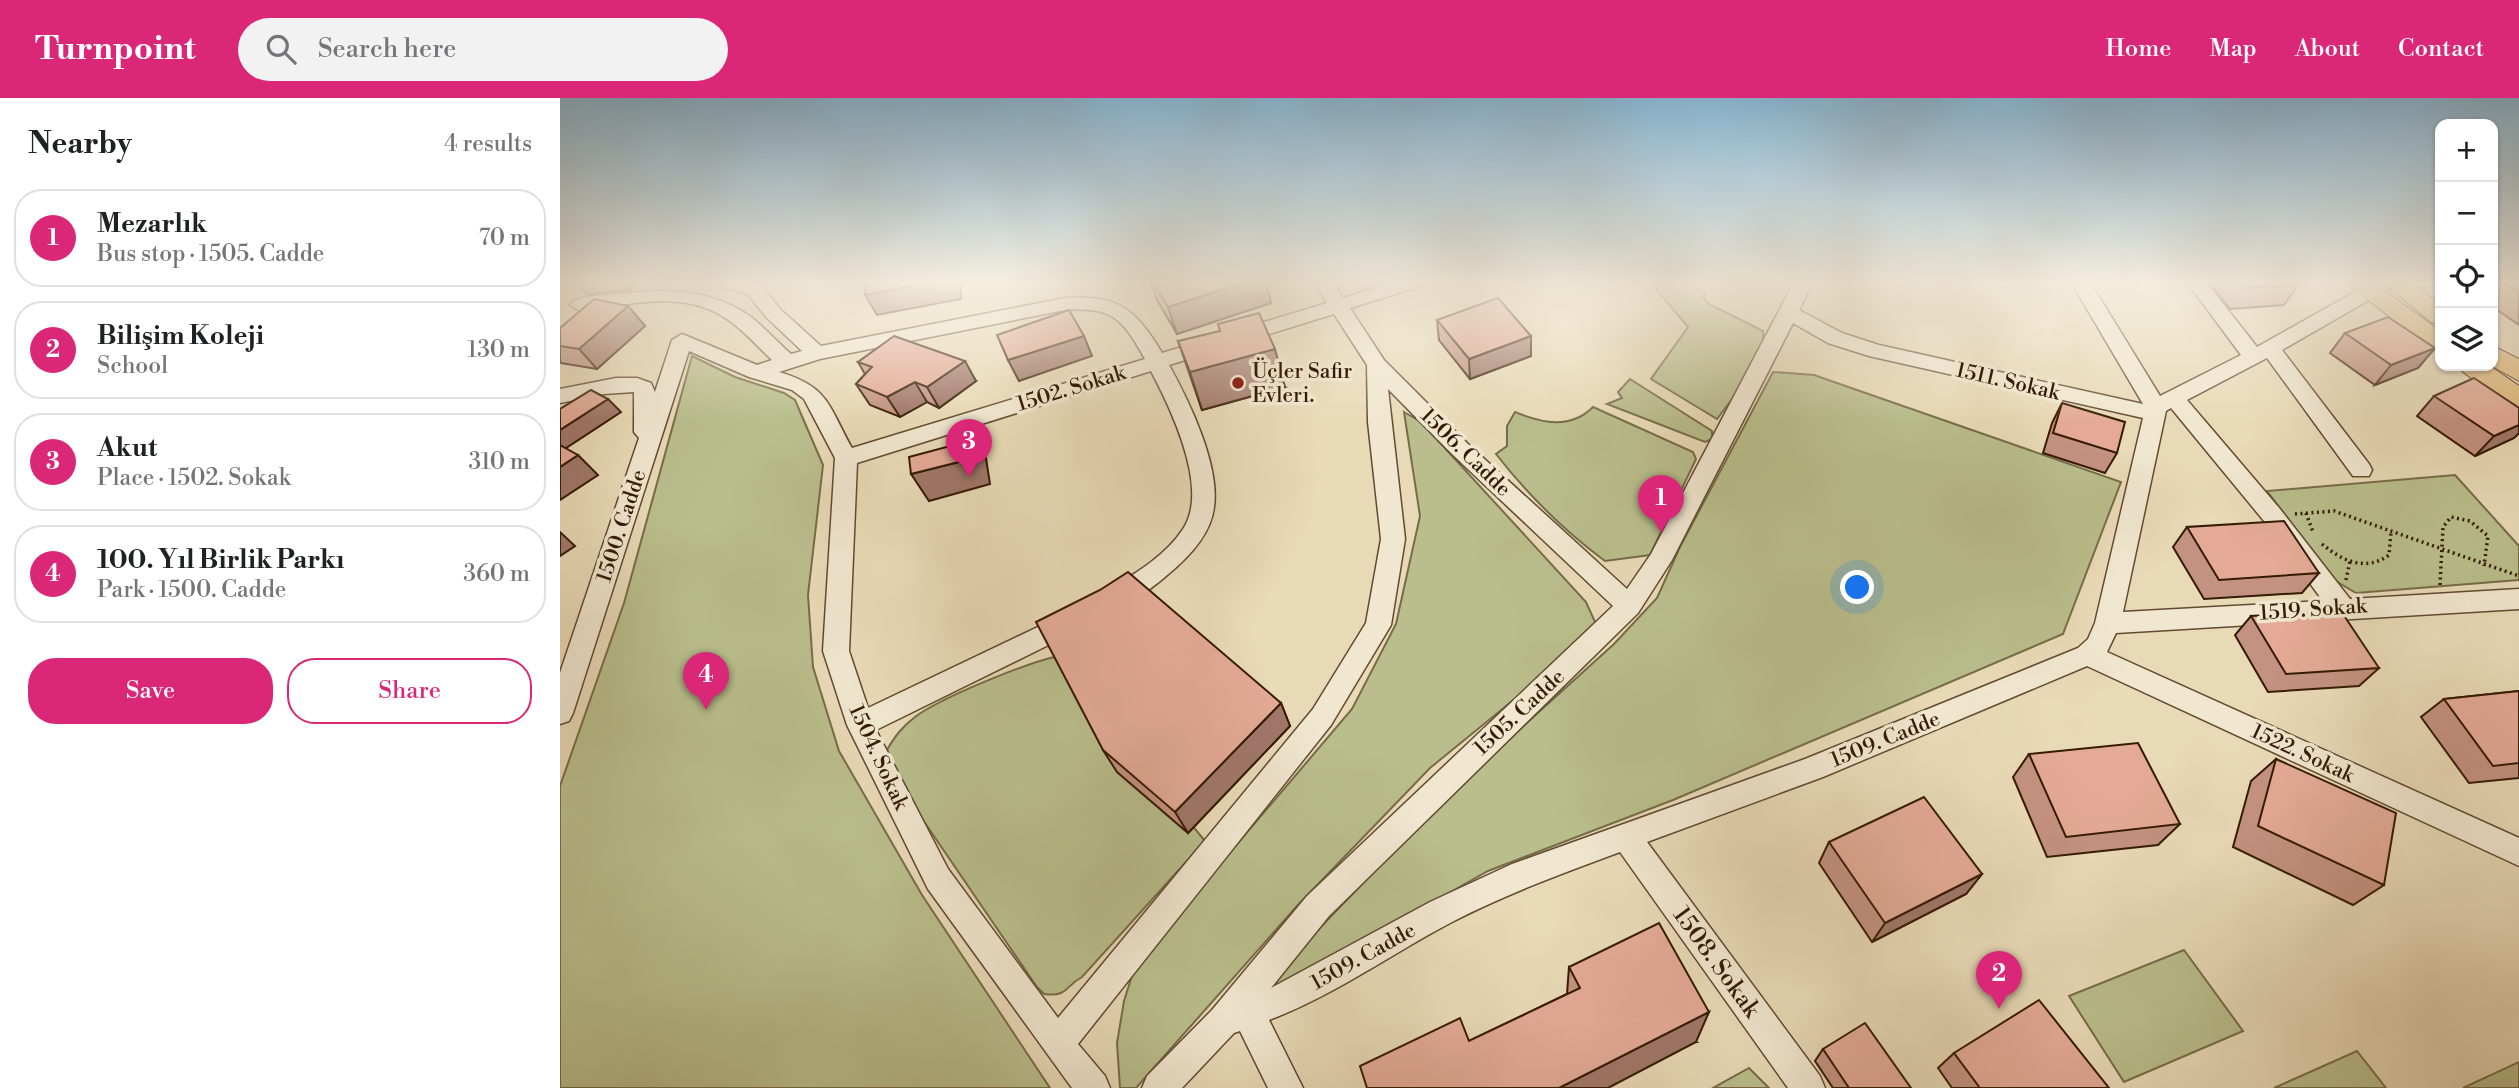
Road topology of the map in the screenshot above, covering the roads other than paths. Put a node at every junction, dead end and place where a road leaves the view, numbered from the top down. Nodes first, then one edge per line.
1 (751, 328) edge
2 (790, 328) edge
3 (943, 328) edge
4 (1133, 328) edge
5 (1263, 328) edge
6 (1353, 328) edge
7 (1779, 328) edge
8 (1817, 328) edge
9 (2110, 328) edge
10 (2240, 328) edge
11 (2304, 328) edge
12 (2262, 352) junction
13 (817, 353) junction
14 (2498, 357) edge
15 (1157, 361) junction
16 (787, 362) junction
17 (1377, 365) junction
18 (2479, 371) edge
19 (756, 372) junction
20 (2519, 372) edge
21 (560, 396) edge
22 (2519, 399) edge
23 (2160, 406) junction
24 (646, 451) junction
25 (846, 458) junction
26 (2361, 470) dead end
27 (2519, 599) edge
28 (1629, 606) junction
29 (2342, 607) junction
30 (2108, 623) junction
31 (2087, 655) junction
32 (560, 713) edge
33 (860, 725) junction
34 (1626, 836) junction
35 (2519, 852) edge
36 (1236, 1018) junction
37 (1057, 1044) junction
38 (1093, 1088) edge
39 (1159, 1088) edge
40 (1286, 1088) edge
41 (1808, 1088) edge

1 - 16 street
2 - 13 street
3 - 13 street
4 - 15 street
5 - 15 street, 1502. Sokak
6 - 17 street, 1506. Cadde
7 - 28 street, 1505. Cadde
8 - 23 street, 1511. Sokak
9 - 23 street
10 - 12 street
11 - 12 street
12 - 23 street
12 - 26 street
13 - 16 street
14 - 20 main road
15 - 25 street, 1502. Sokak
15 - 33 street
16 - 19 street
17 - 28 street, 1506. Cadde
17 - 37 street
18 - 22 main road
19 - 24 street, 1500. Cadde
19 - 25 street
21 - 24 street
23 - 29 street
23 - 30 street
24 - 32 street, 1500. Cadde
25 - 33 street, 1504. Sokak
27 - 29 street, 1519. Sokak
28 - 36 street, 1505. Cadde
29 - 30 street, 1519. Sokak
30 - 31 street
31 - 34 street, 1509. Cadde
31 - 35 street, 1522. Sokak
33 - 37 street, 1504. Sokak
34 - 36 street, 1509. Cadde
34 - 41 street, 1508. Sokak
36 - 39 street, 1505. Cadde
36 - 40 street
37 - 38 street, 1504. Sokak

